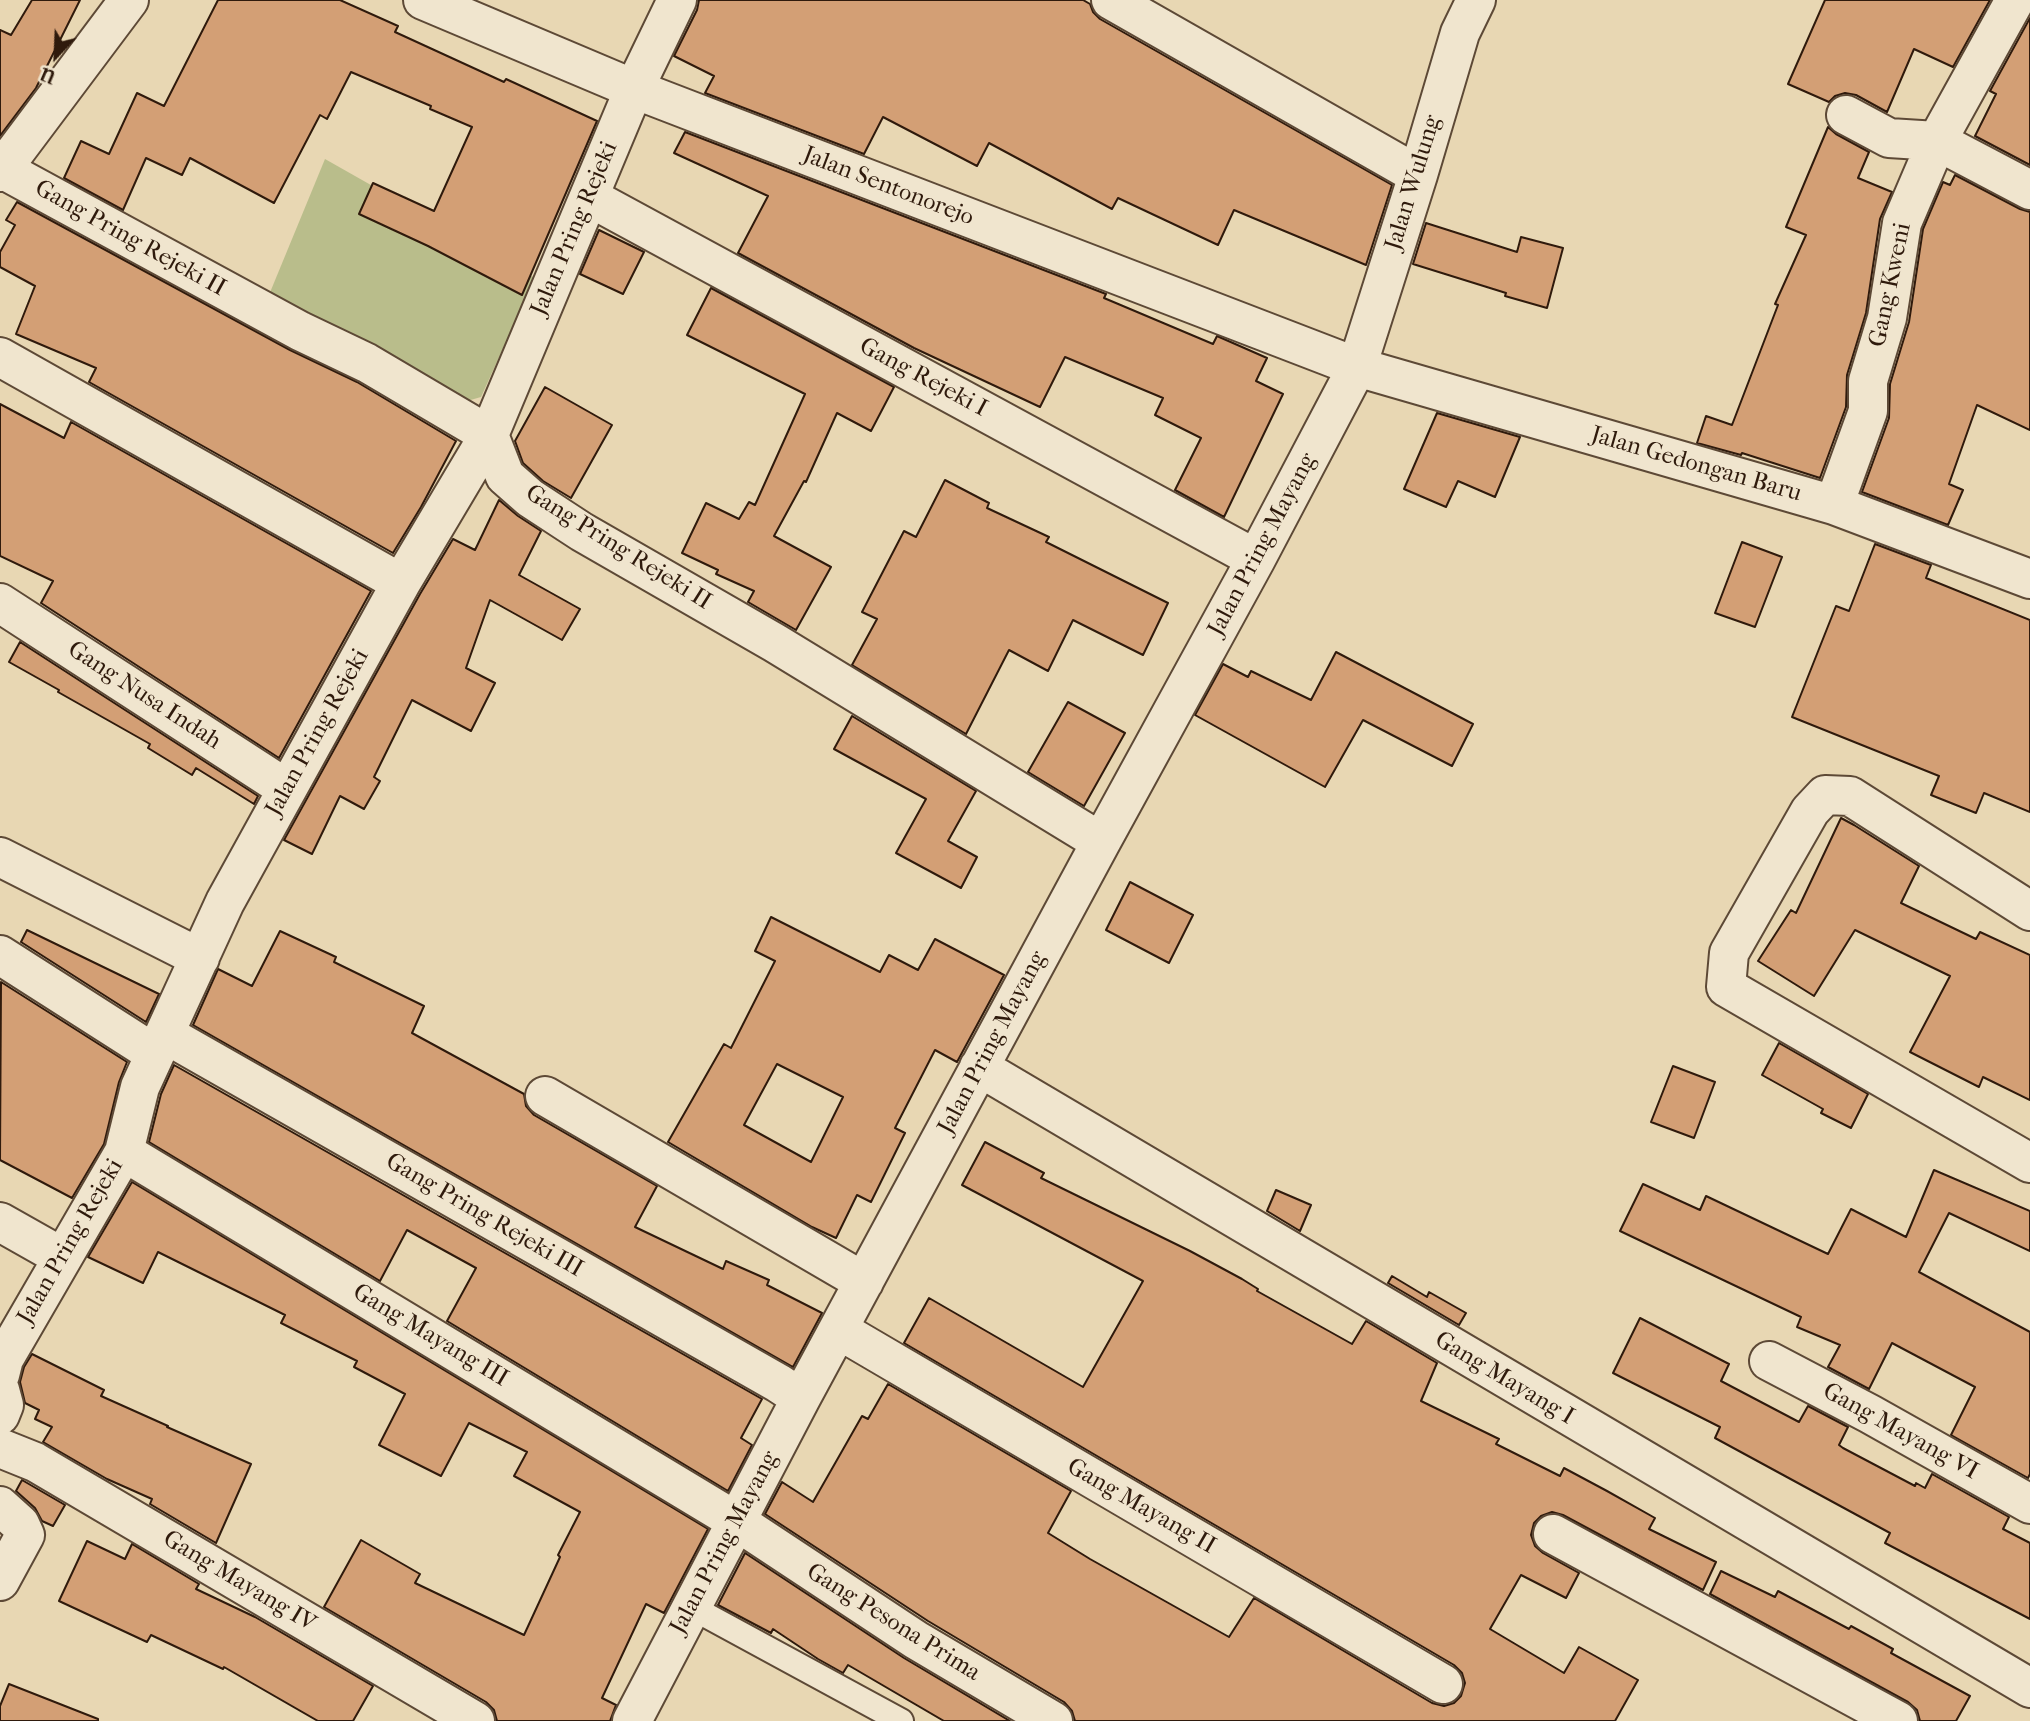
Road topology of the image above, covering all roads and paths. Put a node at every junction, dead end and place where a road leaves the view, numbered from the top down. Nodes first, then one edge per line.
1 (130, 0) edge
2 (423, 0) edge
3 (677, 0) edge
4 (1111, 0) edge
5 (1476, 0) edge
6 (2015, 0) edge
7 (634, 89) junction
8 (1846, 115) dead end
9 (1937, 141) junction
10 (1, 171) edge
11 (1418, 176) junction
12 (2030, 190) edge
13 (589, 197) junction
14 (0, 357) edge
15 (1357, 367) junction
16 (489, 435) junction
17 (1834, 505) junction
18 (1256, 559) junction
19 (2030, 579) edge
20 (401, 583) junction
21 (0, 603) edge
22 (287, 789) junction
23 (1101, 842) junction
24 (0, 857) edge
25 (2030, 911) edge
26 (0, 956) edge
27 (200, 958) junction
28 (160, 1044) junction
29 (979, 1068) junction
30 (545, 1096) dead end
31 (124, 1152) junction
32 (2030, 1163) edge
33 (0, 1222) edge
34 (62, 1257) junction
35 (864, 1282) junction
36 (839, 1330) junction
37 (1769, 1361) dead end
38 (0, 1375) edge
39 (0, 1390) edge
40 (801, 1398) junction
41 (0, 1415) edge
42 (0, 1448) edge
43 (2030, 1504) edge
44 (0, 1506) edge
45 (736, 1521) junction
46 (1553, 1534) dead end
47 (0, 1581) edge
48 (691, 1607) junction
49 (1443, 1684) dead end
50 (2030, 1688) edge
51 (475, 1721) edge
52 (632, 1721) edge
53 (901, 1721) edge
54 (1053, 1721) edge
55 (1898, 1721) edge

1 - 10 street
2 - 7 street, Jalan Sentonorejo
3 - 7 street, Jalan Pring Rejeki
4 - 11 street
5 - 11 street, Jalan Wulung
6 - 9 street, Gang Kweni
7 - 13 street, Jalan Pring Rejeki
7 - 15 street, Jalan Sentonorejo
8 - 9 street
9 - 12 street
9 - 17 street, Gang Kweni
10 - 16 street, Gang Pring Rejeki II
11 - 15 street, Jalan Wulung
13 - 16 street, Jalan Pring Rejeki
13 - 18 street, Gang Rejeki I
14 - 20 street
15 - 17 street, Jalan Gedongan Baru
15 - 18 street, Jalan Pring Mayang
16 - 20 street, Jalan Pring Rejeki
16 - 23 street, Gang Pring Rejeki II
17 - 19 street, Jalan Gedongan Baru
18 - 23 street, Jalan Pring Mayang
20 - 22 street, Jalan Pring Rejeki
21 - 22 street, Gang Nusa Indah
22 - 27 street, Jalan Pring Rejeki
23 - 29 street, Jalan Pring Mayang
24 - 27 street
25 - 32 street
26 - 28 street, Gang Pring Rejeki III
27 - 28 street, Jalan Pring Rejeki
28 - 31 street, Jalan Pring Rejeki
28 - 40 street, Gang Pring Rejeki III
29 - 35 street, Jalan Pring Mayang
29 - 50 street, Gang Mayang I
30 - 35 street
31 - 34 street, Jalan Pring Rejeki
31 - 45 street, Gang Mayang III
33 - 34 street
34 - 38 street, Jalan Pring Rejeki
35 - 36 street, Jalan Pring Mayang
36 - 40 street, Jalan Pring Mayang
36 - 49 street, Gang Mayang II
37 - 43 street, Gang Mayang VI
39 - 41 street
40 - 45 street, Jalan Pring Mayang
42 - 51 street, Gang Mayang IV
44 - 47 street
45 - 48 street, Jalan Pring Mayang
45 - 54 street, Gang Pesona Prima
46 - 55 street
48 - 52 street, Jalan Pring Mayang
48 - 53 lane

